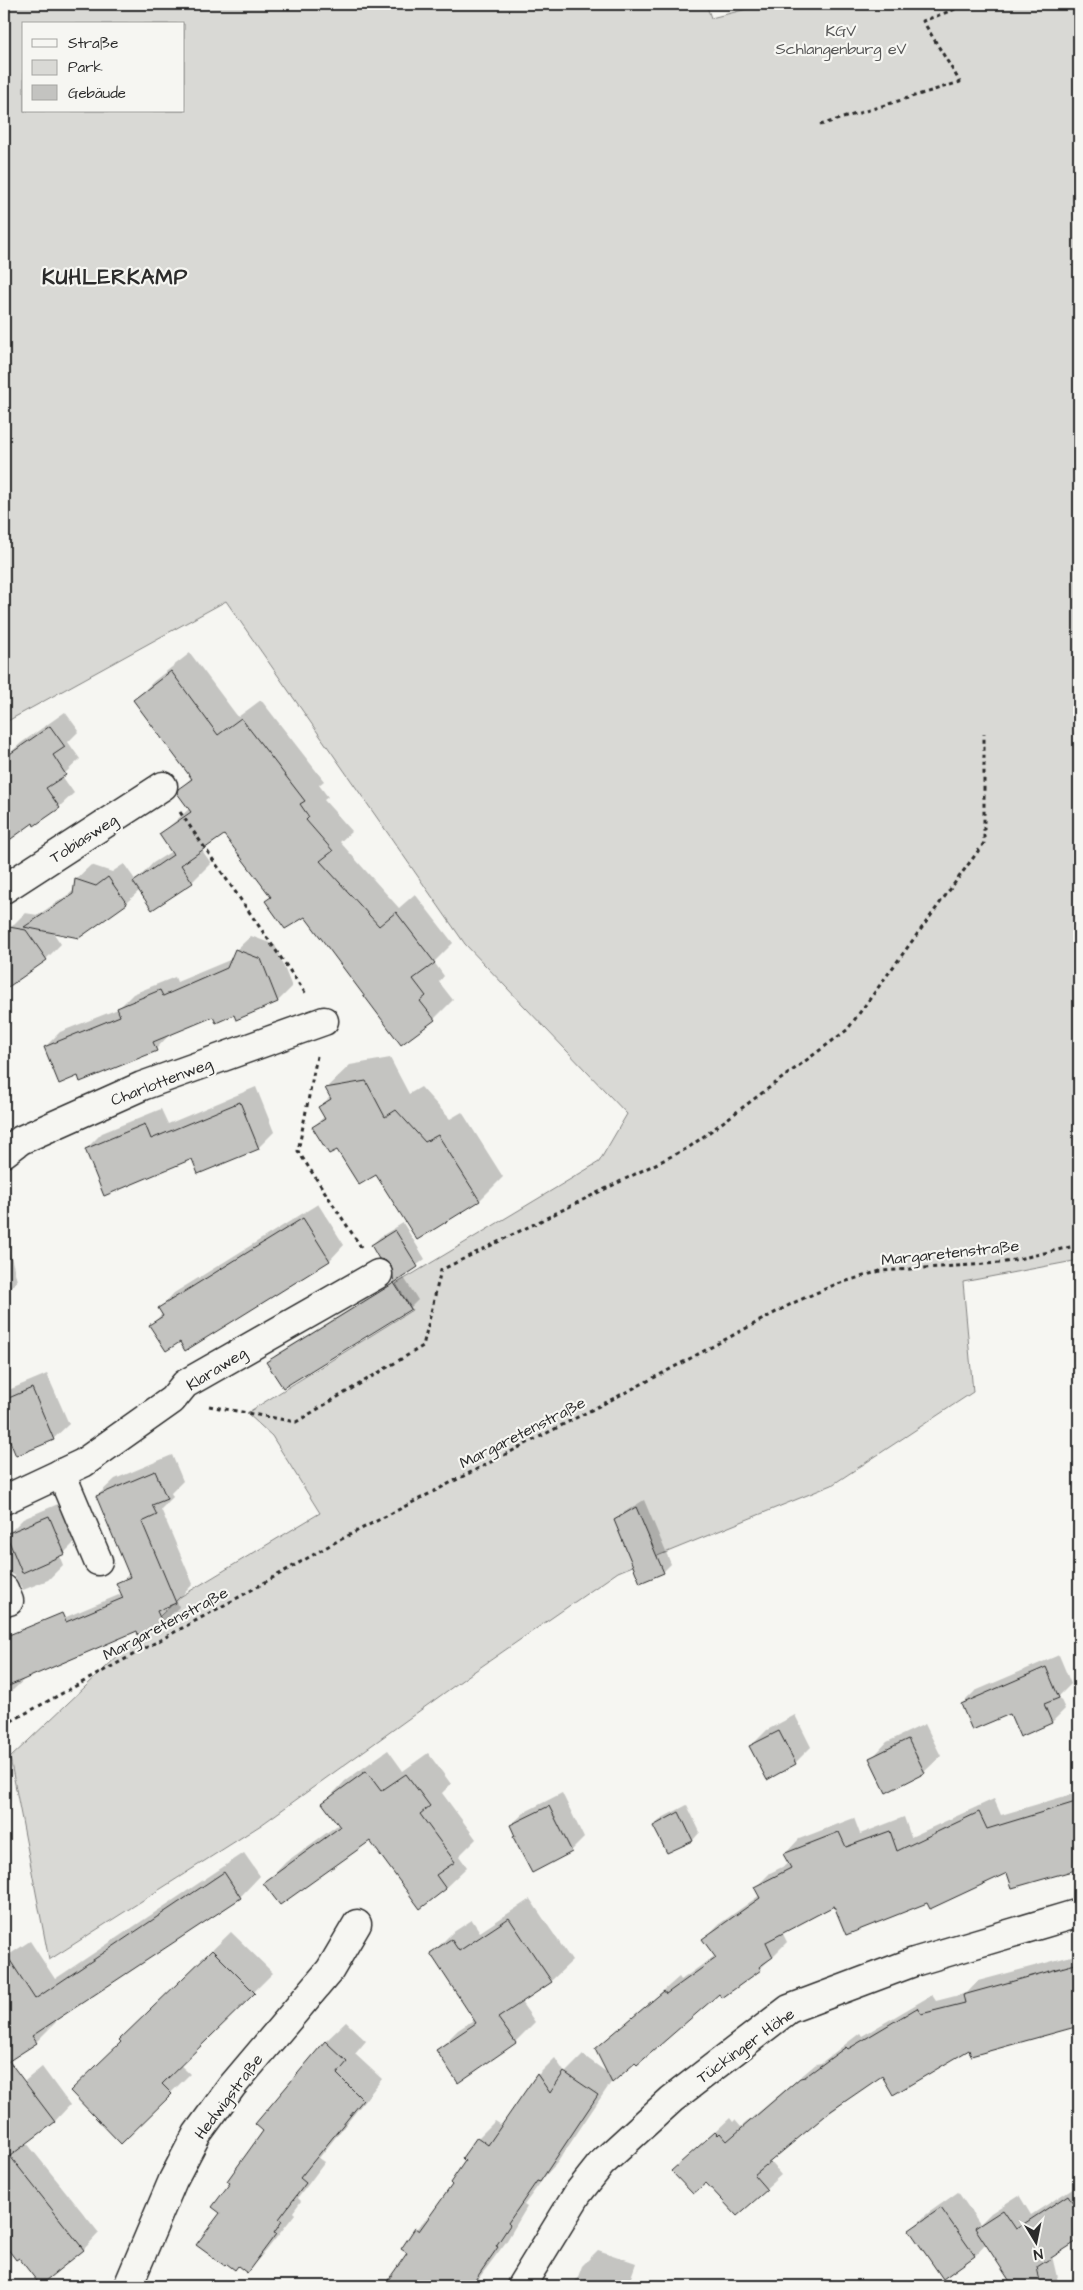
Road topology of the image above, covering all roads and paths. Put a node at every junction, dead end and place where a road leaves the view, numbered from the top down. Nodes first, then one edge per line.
1 (970, 4) edge
2 (820, 125) dead end
3 (984, 734) dead end
4 (163, 786) joint
5 (4, 889) edge
6 (324, 1020) junction
7 (4, 1153) edge
8 (1079, 1244) edge
9 (378, 1274) joint
10 (172, 1400) junction
11 (61, 1473) junction
12 (4, 1500) edge
13 (98, 1561) dead end
14 (4, 1725) edge
15 (1079, 1913) edge
16 (357, 1924) dead end
17 (128, 2286) edge
18 (521, 2286) edge

1 - 2 path
3 - 10 path
4 - 5 street, Tobiasweg
4 - 6 path
6 - 7 street, Charlottenweg
6 - 9 path
8 - 14 path, Margaretenstraße
9 - 10 street, Klaraweg
10 - 11 street, Klaraweg
11 - 12 street, Klaraweg
11 - 13 street
15 - 18 street, Tückinger Höhe
16 - 17 street, Hedwigstraße

